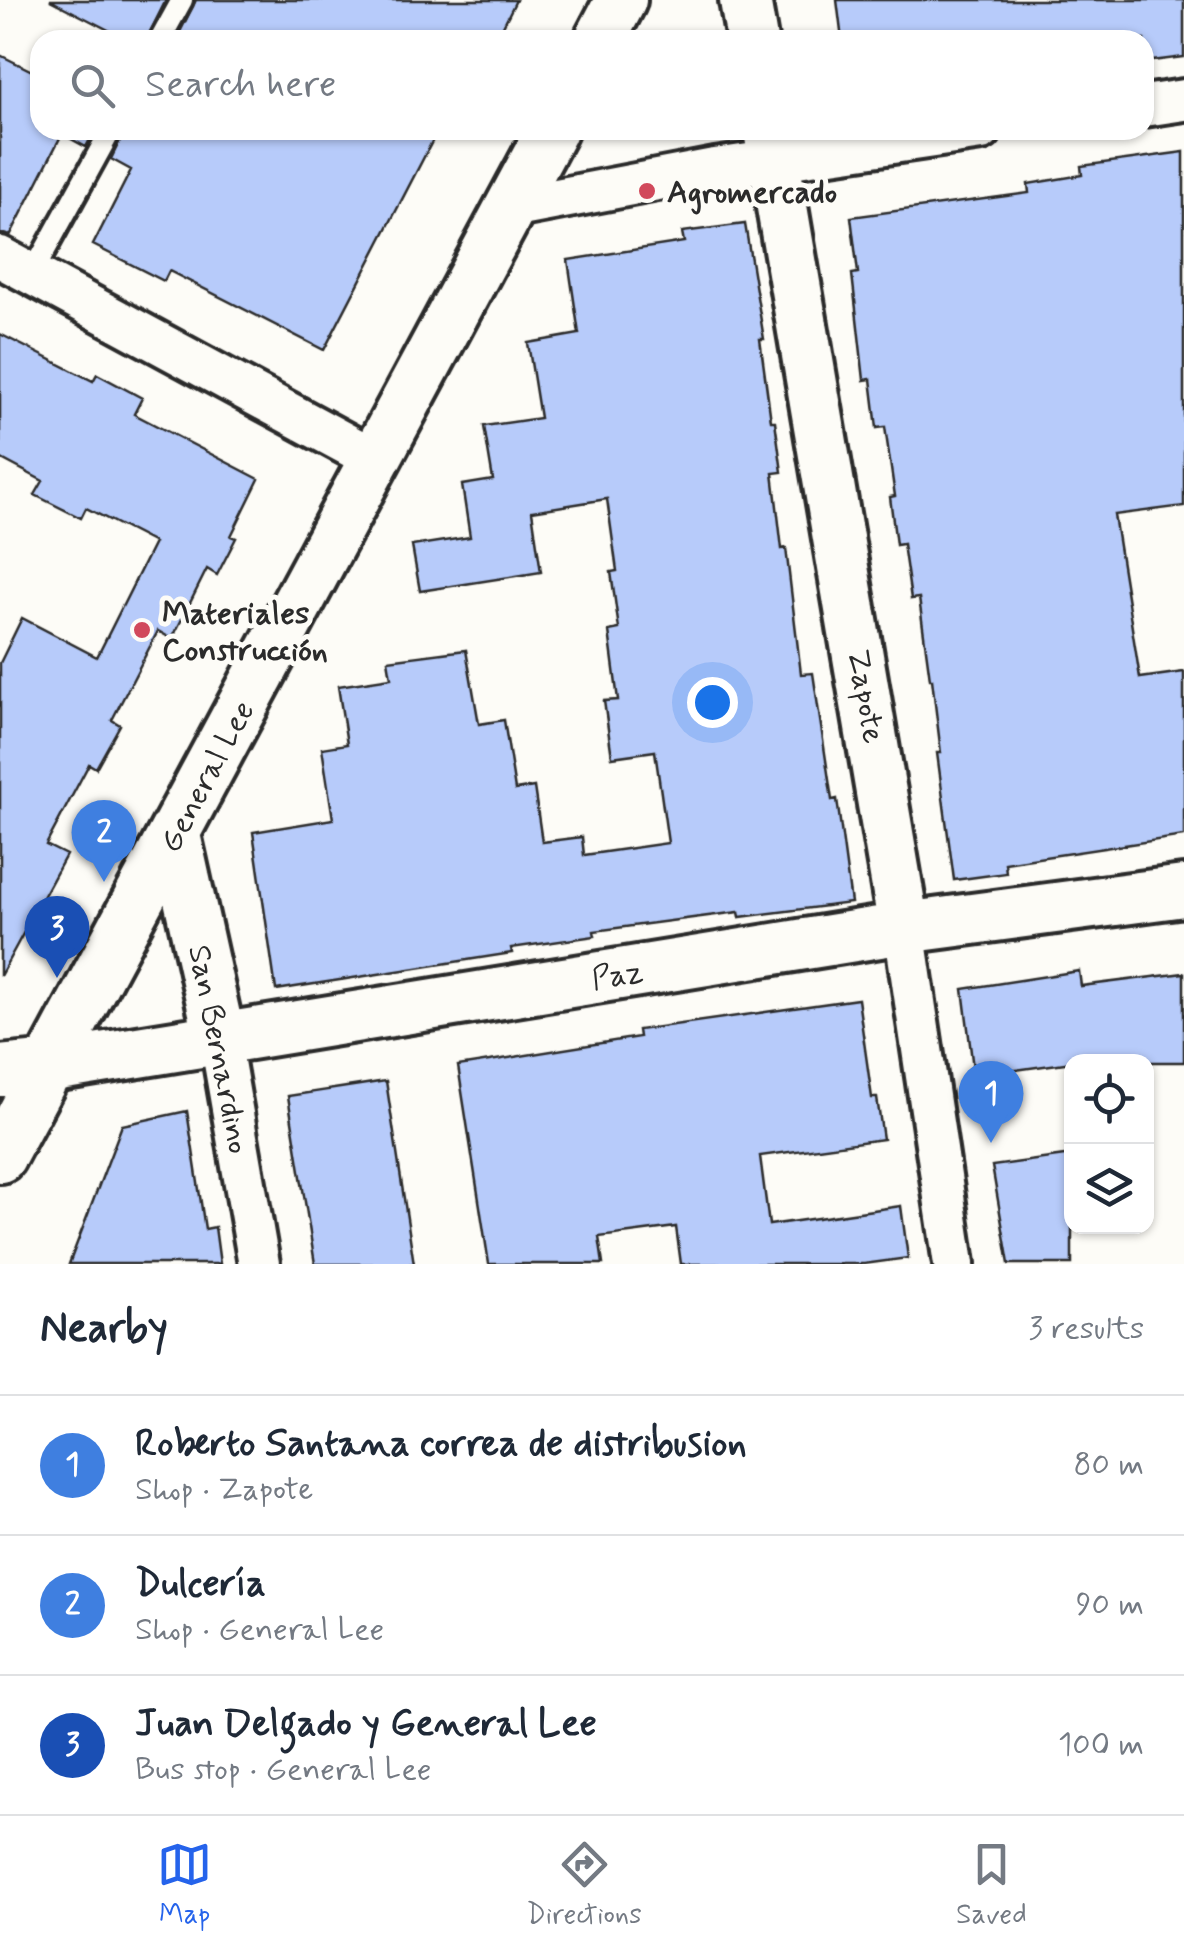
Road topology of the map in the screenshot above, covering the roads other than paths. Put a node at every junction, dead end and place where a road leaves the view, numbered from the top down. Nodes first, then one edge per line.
1 (182, 0) edge
2 (621, 0) edge
3 (745, 0) edge
4 (166, 30) edge
5 (605, 30) edge
6 (750, 30) edge
7 (1184, 100) edge
8 (1154, 104) edge
9 (104, 140) edge
10 (547, 140) edge
11 (842, 140) edge
12 (772, 145) edge
13 (510, 208) junction
14 (16, 265) edge
15 (376, 460) junction
16 (175, 835) junction
17 (1184, 892) edge
18 (904, 928) junction
19 (220, 1039) junction
20 (52, 1066) junction
21 (0, 1070) edge
22 (6, 1133) edge
23 (259, 1264) edge
24 (954, 1264) edge

1 - 4 lane
2 - 5 street
3 - 6 street
7 - 8 street
9 - 14 lane
10 - 13 street, General Lee
11 - 12 street
12 - 13 street
12 - 18 street, Zapote
13 - 15 street, General Lee
14 - 15 street
15 - 16 street, General Lee
16 - 19 street, San Bernardino
16 - 20 street, General Lee
17 - 18 street, Paz
18 - 19 street, Paz
18 - 24 street, Zapote
19 - 20 street, Paz
19 - 23 street, San Bernardino
20 - 21 street, Paz
20 - 22 street, General Lee

